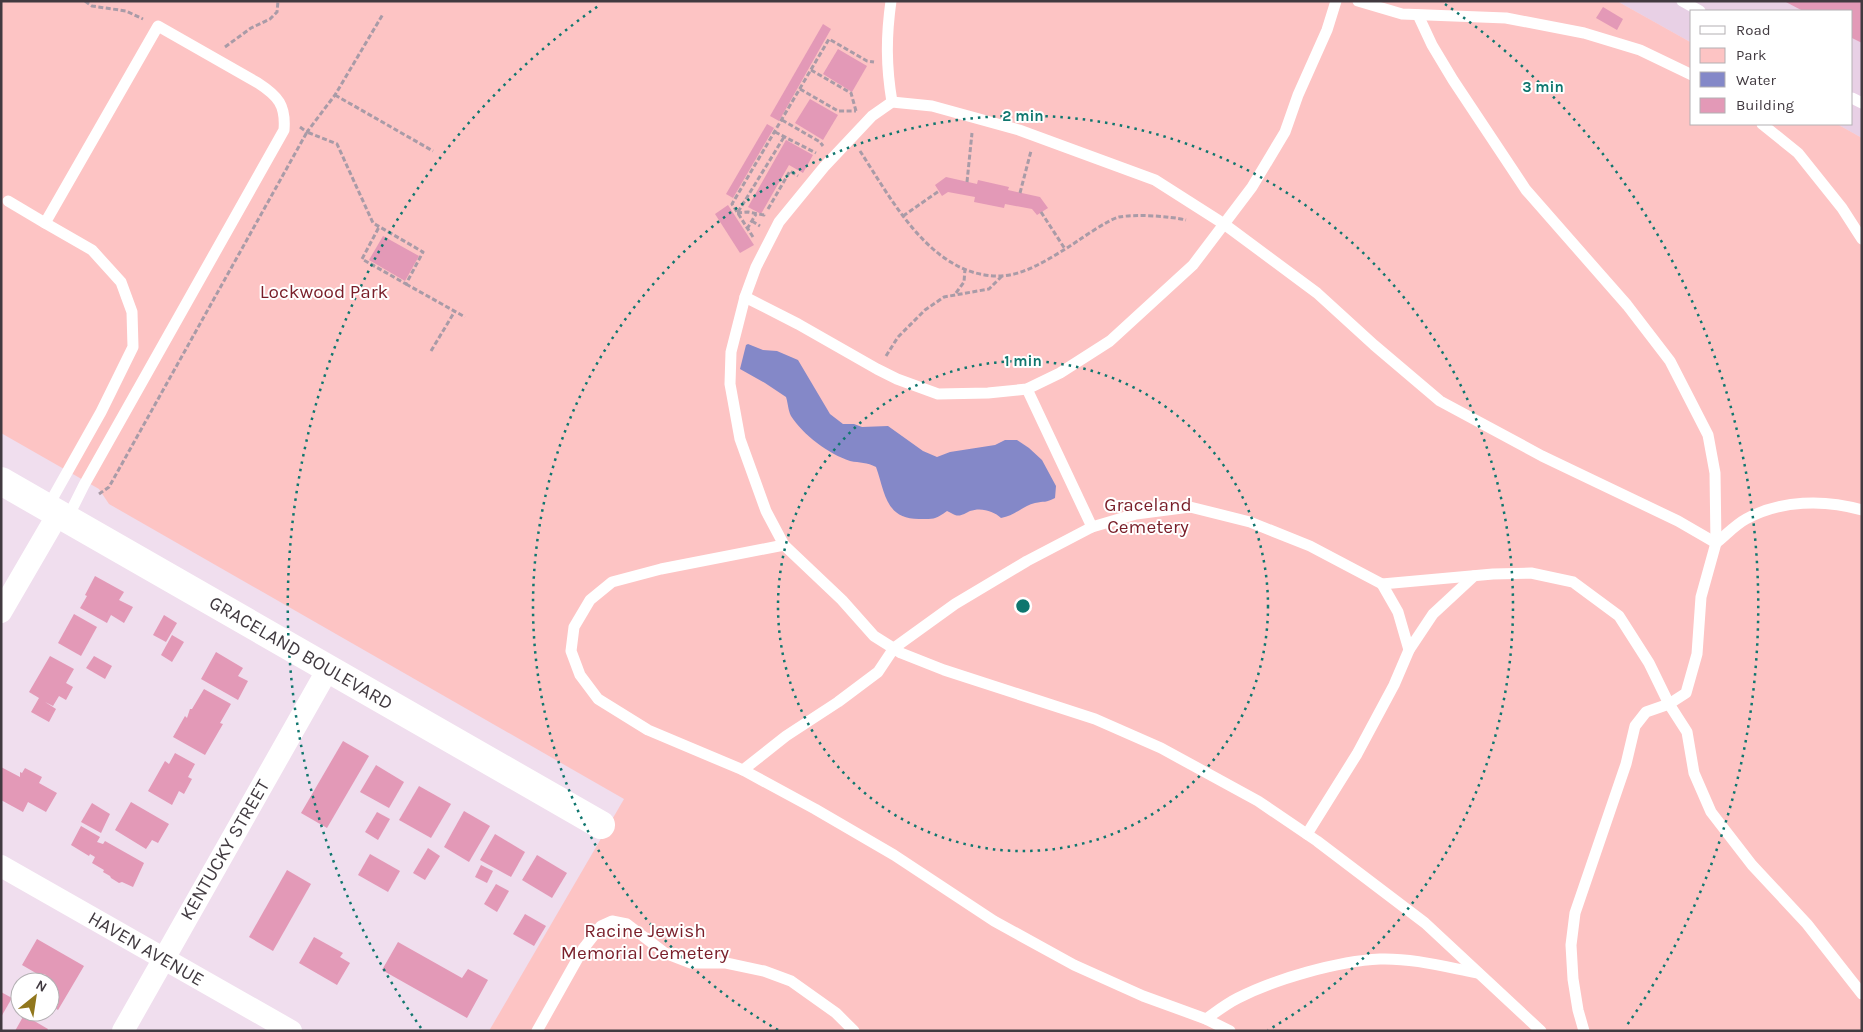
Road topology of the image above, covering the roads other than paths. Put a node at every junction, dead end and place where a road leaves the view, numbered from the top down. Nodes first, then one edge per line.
1 (891, 1) edge
2 (1336, 1) edge
3 (1358, 1) edge
4 (1682, 1) edge
5 (1698, 10) edge
6 (1418, 15) junction
7 (1690, 74) edge
8 (892, 102) junction
9 (1763, 125) edge
10 (8, 201) dead end
11 (45, 223) junction
12 (1224, 224) junction
13 (1862, 239) edge
14 (745, 297) junction
15 (1027, 389) junction
16 (1, 481) edge
17 (1862, 510) edge
18 (57, 513) junction
19 (1092, 527) junction
20 (1716, 543) junction
21 (784, 544) junction
22 (1474, 576) junction
23 (1382, 584) junction
24 (1, 612) edge
25 (894, 648) junction
26 (1408, 650) junction
27 (328, 669) junction
28 (1669, 704) junction
29 (743, 770) junction
30 (601, 825) dead end
31 (1307, 834) junction
32 (1, 866) edge
33 (164, 959) junction
34 (1480, 974) junction
35 (1862, 994) edge
36 (1206, 1019) junction
37 (123, 1031) edge
38 (291, 1031) edge
39 (537, 1031) edge
40 (854, 1031) edge
41 (1230, 1031) edge
42 (1541, 1031) edge
43 (1584, 1031) edge

1 - 8 lane
2 - 12 lane
3 - 6 lane
4 - 5 lane
6 - 7 lane
6 - 20 lane
8 - 12 lane
8 - 14 lane
9 - 13 lane
10 - 11 lane
11 - 18 lane
11 - 18 lane
12 - 15 lane
12 - 20 lane
14 - 15 lane
14 - 21 lane
15 - 19 lane
16 - 18 street, GRACELAND BOULEVARD
17 - 20 lane
18 - 24 street
18 - 27 street, GRACELAND BOULEVARD
19 - 23 lane
19 - 25 lane
20 - 28 lane
21 - 25 lane
21 - 29 lane
22 - 23 lane
22 - 26 lane
22 - 28 lane
23 - 26 lane
25 - 29 lane
25 - 31 lane
26 - 31 lane
27 - 30 street, GRACELAND BOULEVARD
27 - 33 street, KENTUCKY STREET
28 - 35 lane
28 - 43 lane
29 - 36 lane
31 - 34 lane
32 - 33 street, HAVEN AVENUE
33 - 37 street, KENTUCKY STREET
33 - 38 street, HAVEN AVENUE
34 - 36 lane
34 - 42 lane
36 - 41 lane
39 - 40 lane

